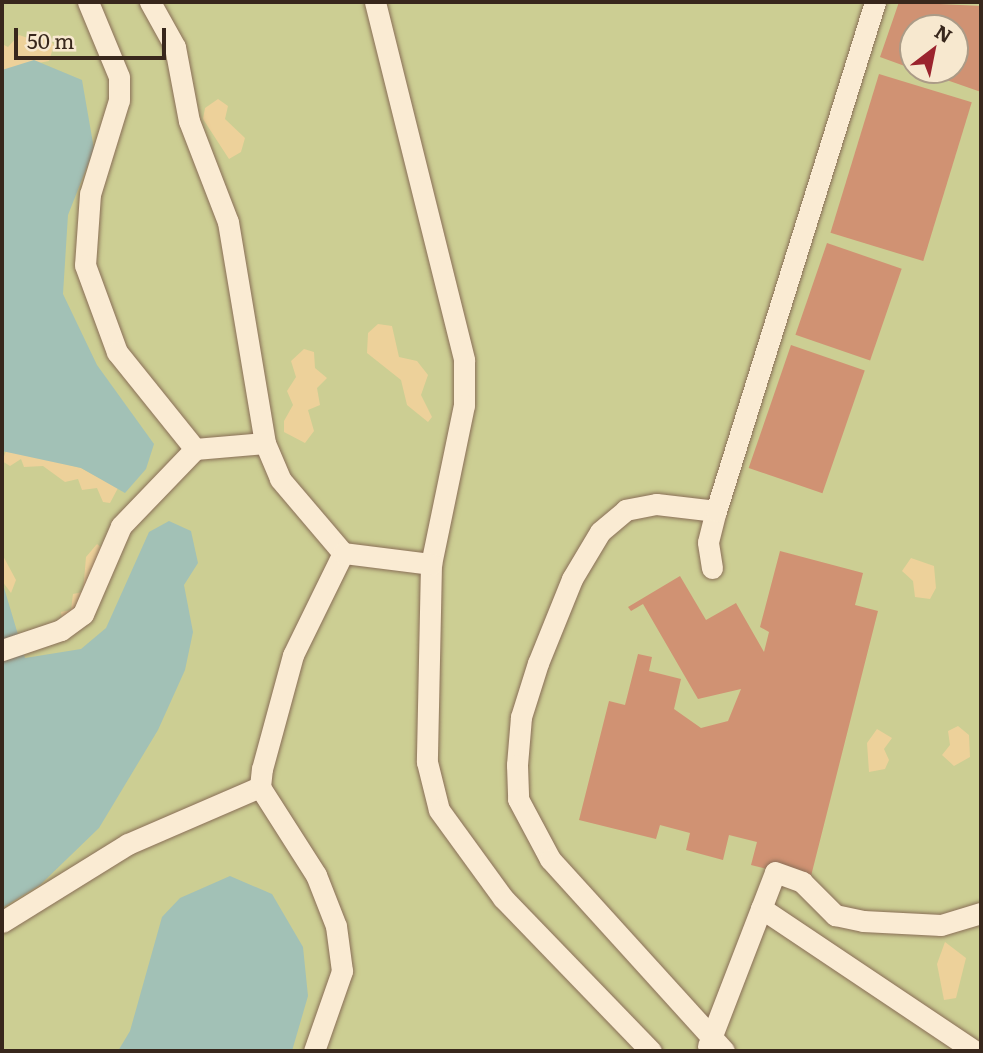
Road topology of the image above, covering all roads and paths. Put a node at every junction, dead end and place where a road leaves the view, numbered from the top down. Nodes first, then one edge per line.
1 (88, 2) edge
2 (150, 2) edge
3 (375, 2) edge
4 (875, 2) edge
5 (265, 443) junction
6 (195, 449) junction
7 (716, 510) junction
8 (343, 553) junction
9 (431, 564) junction
10 (712, 568) dead end
11 (2, 650) edge
12 (260, 787) junction
13 (761, 908) junction
14 (981, 913) edge
15 (2, 922) edge
16 (708, 1043) edge
17 (314, 1051) edge
18 (651, 1051) edge
19 (724, 1051) edge
20 (975, 1051) edge

1 - 6 lane
2 - 5 lane
3 - 9 lane
4 - 7 lane
5 - 6 lane
5 - 8 lane
6 - 11 lane
7 - 10 lane
7 - 16 lane
8 - 9 lane
8 - 12 lane
9 - 18 lane
12 - 15 lane
12 - 17 lane
13 - 14 lane
13 - 16 lane
13 - 20 lane
16 - 19 lane

